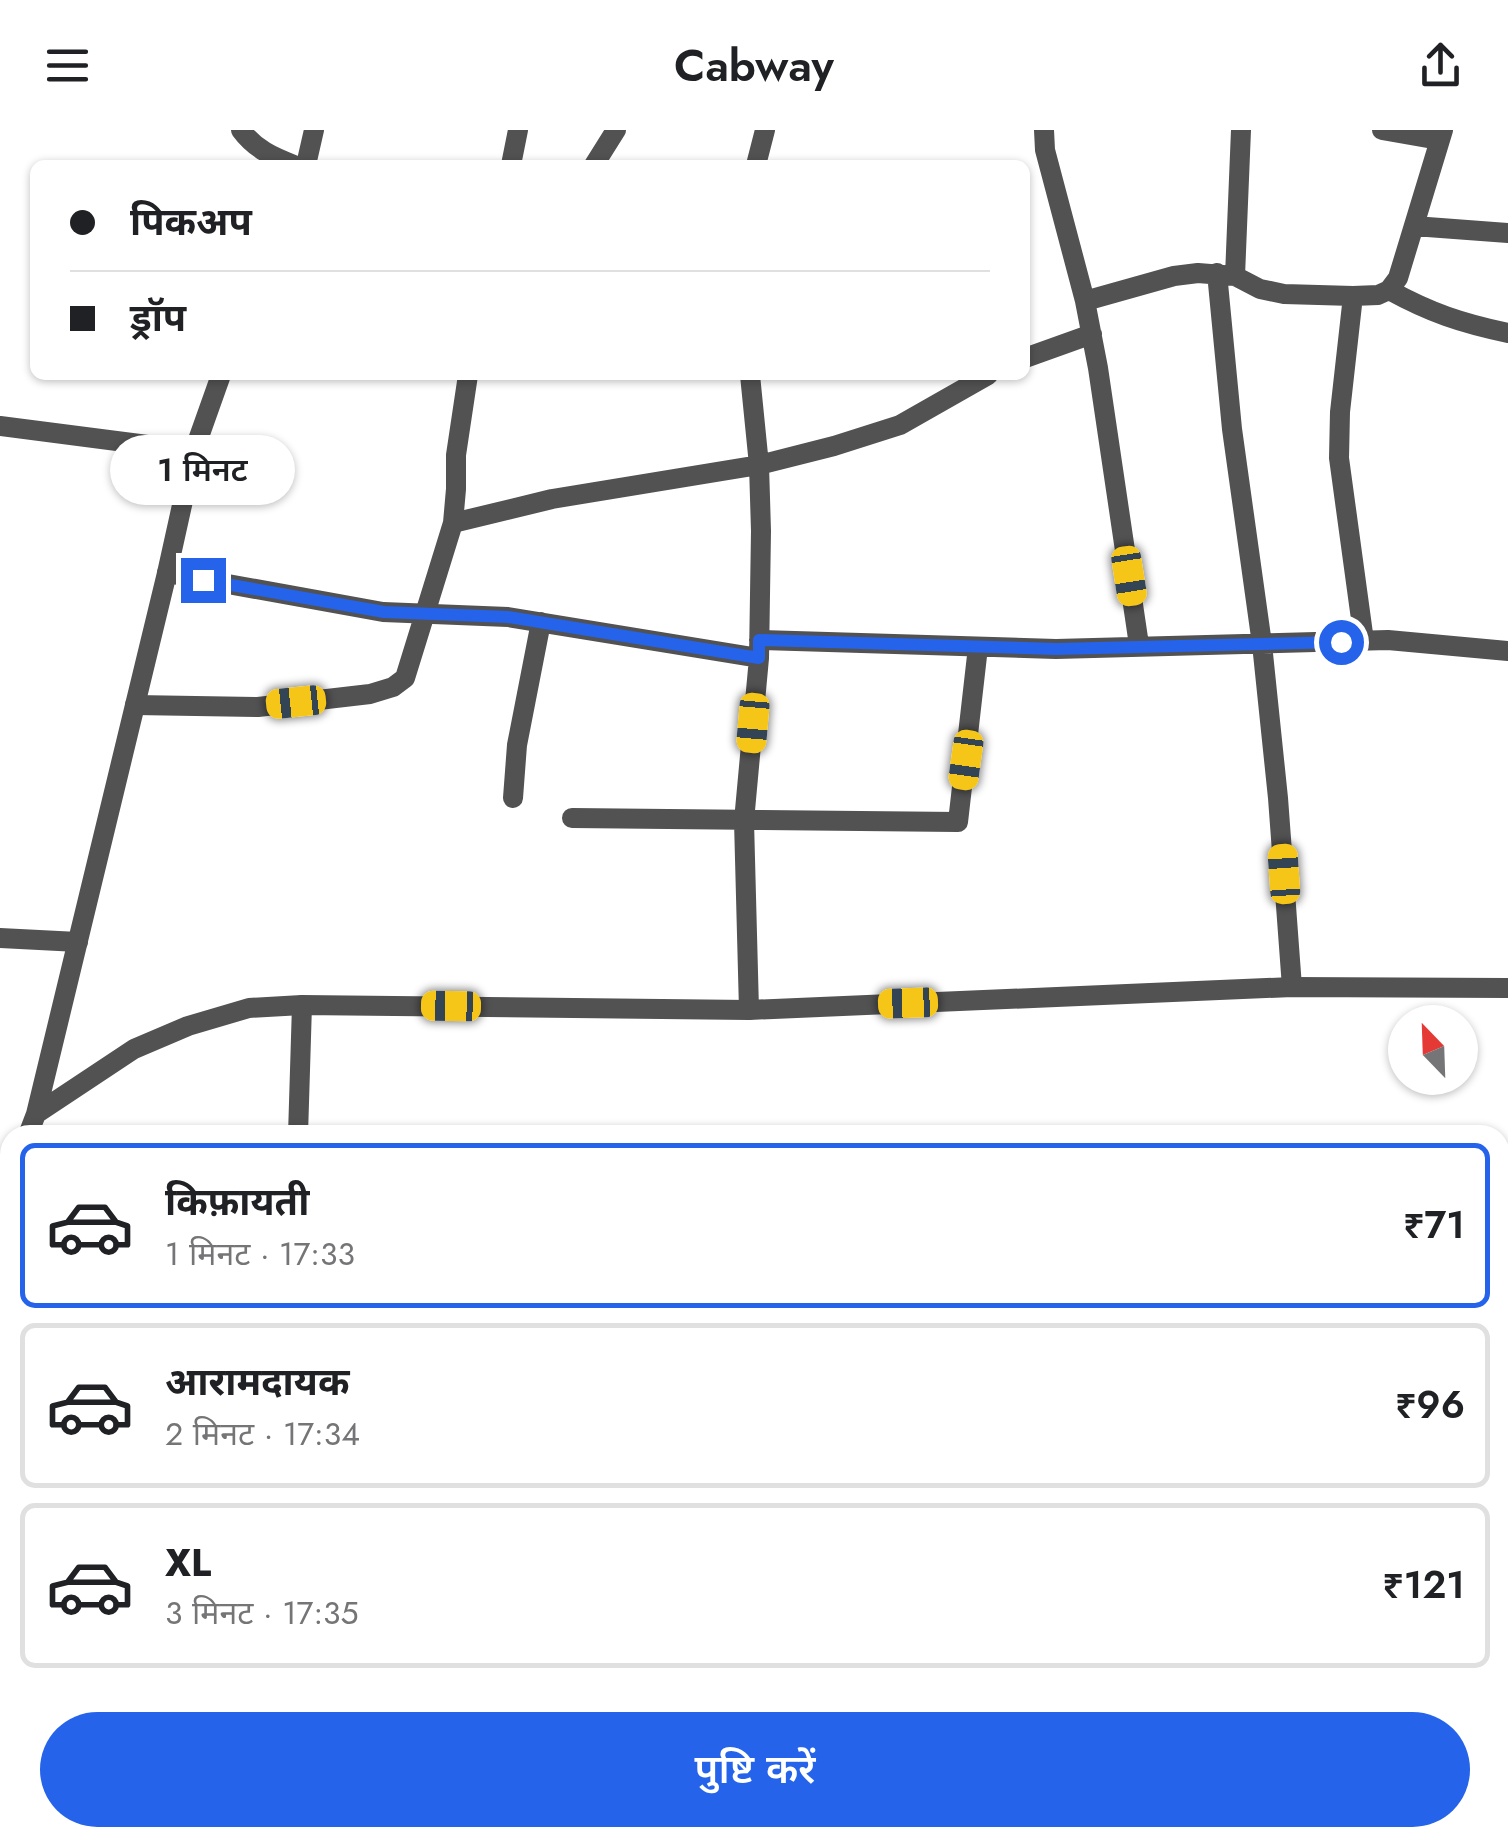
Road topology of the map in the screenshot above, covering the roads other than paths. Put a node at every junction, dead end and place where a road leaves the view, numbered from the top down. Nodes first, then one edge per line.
1 (241, 130) edge
2 (314, 130) edge
3 (518, 130) edge
4 (616, 130) edge
5 (778, 130) edge
6 (1044, 130) edge
7 (1241, 130) edge
8 (1382, 130) edge
9 (765, 131) edge
10 (1441, 135) edge
11 (282, 160) edge
12 (307, 160) edge
13 (512, 160) edge
14 (597, 160) edge
15 (757, 160) edge
16 (1414, 226) junction
17 (1508, 233) edge
18 (1226, 274) junction
19 (1389, 290) junction
20 (1352, 296) junction
21 (1085, 302) junction
22 (1508, 333) edge
23 (1092, 334) junction
24 (1030, 356) edge
25 (219, 380) edge
26 (467, 380) edge
27 (750, 380) edge
28 (979, 380) edge
29 (0, 426) edge
30 (194, 451) junction
31 (759, 465) junction
32 (453, 523) junction
33 (167, 573) junction
34 (425, 613) junction
35 (542, 622) junction
36 (1364, 641) junction
37 (1262, 644) junction
38 (1139, 645) junction
39 (978, 647) junction
40 (759, 649) junction
41 (1508, 651) edge
42 (135, 705) junction
43 (514, 798) dead end
44 (572, 818) dead end
45 (744, 820) junction
46 (0, 938) edge
47 (78, 942) junction
48 (1292, 987) junction
49 (1508, 988) edge
50 (302, 1005) junction
51 (749, 1010) junction
52 (36, 1114) junction
53 (32, 1125) edge
54 (298, 1125) edge

1 - 11 street
2 - 12 street
3 - 13 street
4 - 14 street
5 - 9 street
6 - 21 street
7 - 18 street
8 - 10 street
9 - 15 street
10 - 16 street
16 - 17 street
16 - 19 street
18 - 20 street
18 - 21 street
18 - 37 street
19 - 20 street
19 - 22 street
20 - 36 street
21 - 23 street
23 - 24 street
23 - 38 street
25 - 30 street
26 - 32 street
27 - 31 street
28 - 31 street
29 - 30 street
30 - 33 street
31 - 32 street
31 - 40 street
32 - 34 street
33 - 34 street
33 - 42 street
34 - 35 street
34 - 42 street
35 - 40 street
35 - 43 street
36 - 37 street
36 - 41 street
37 - 38 street
37 - 48 street
38 - 39 street
39 - 40 street
39 - 45 street
40 - 45 street
42 - 47 street
44 - 45 street
45 - 51 street
46 - 47 street
47 - 52 street
48 - 49 street
48 - 51 street
50 - 51 street
50 - 52 street
50 - 54 street
52 - 53 street

